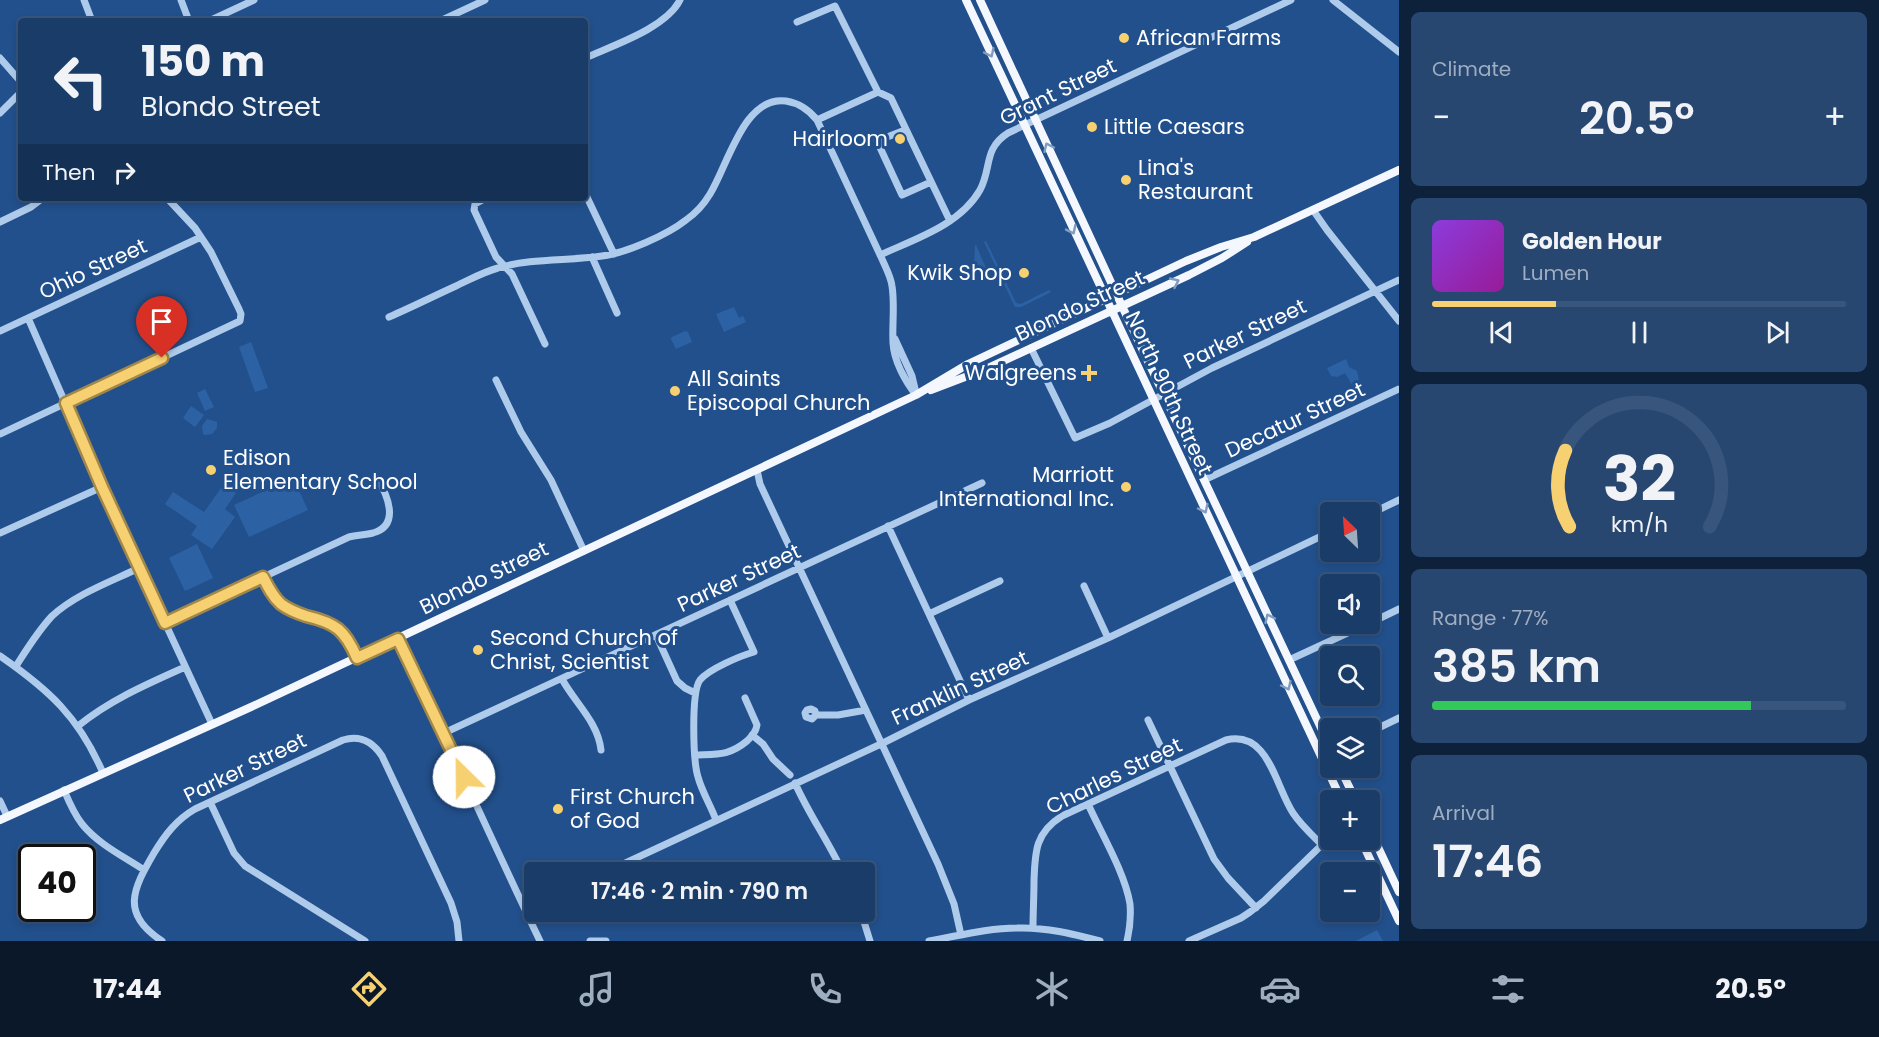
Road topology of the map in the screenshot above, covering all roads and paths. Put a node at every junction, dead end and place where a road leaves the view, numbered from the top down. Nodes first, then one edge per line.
1 (84, 0) edge
2 (181, 0) edge
3 (254, 0) edge
4 (485, 0) edge
5 (680, 0) edge
6 (966, 0) edge
7 (980, 0) edge
8 (1291, 0) edge
9 (1333, 0) edge
10 (91, 18) edge
11 (188, 18) edge
12 (215, 18) edge
13 (446, 18) edge
14 (797, 22) dead end
15 (1399, 52) edge
16 (588, 57) edge
17 (0, 58) edge
18 (18, 79) edge
19 (878, 92) junction
20 (18, 95) edge
21 (0, 113) edge
22 (815, 118) junction
23 (1035, 119) junction
24 (1023, 125) junction
25 (905, 130) junction
26 (1399, 170) edge
27 (932, 182) junction
28 (588, 199) edge
29 (38, 201) edge
30 (170, 201) edge
31 (480, 201) edge
32 (1313, 210) junction
33 (950, 221) junction
34 (0, 222) edge
35 (201, 237) junction
36 (1254, 237) junction
37 (614, 254) junction
38 (880, 255) junction
39 (592, 257) junction
40 (505, 267) junction
41 (1399, 280) edge
42 (1376, 291) junction
43 (1117, 295) junction
44 (1106, 300) junction
45 (1122, 306) junction
46 (1111, 311) junction
47 (617, 313) dead end
48 (389, 317) dead end
49 (27, 318) junction
50 (1399, 321) edge
51 (0, 331) edge
52 (545, 344) dead end
53 (1031, 348) junction
54 (496, 380) dead end
55 (1399, 389) edge
56 (1163, 393) junction
57 (916, 395) junction
58 (1153, 399) junction
59 (66, 403) junction
60 (0, 434) edge
61 (757, 470) junction
62 (377, 478) dead end
63 (1204, 480) junction
64 (982, 483) dead end
65 (102, 487) junction
66 (1399, 500) edge
67 (1380, 509) edge
68 (888, 526) junction
69 (0, 534) edge
70 (1320, 537) edge
71 (584, 551) junction
72 (139, 568) junction
73 (800, 568) junction
74 (1247, 571) junction
75 (1236, 576) junction
76 (263, 577) junction
77 (1000, 581) dead end
78 (1084, 586) dead end
79 (730, 600) junction
80 (1399, 609) edge
81 (929, 614) junction
82 (1380, 618) edge
83 (165, 623) junction
84 (656, 634) junction
85 (1345, 634) edge
86 (1108, 638) junction
87 (398, 639) junction
88 (0, 656) edge
89 (357, 658) junction
90 (1289, 660) junction
91 (16, 666) junction
92 (185, 667) junction
93 (562, 679) junction
94 (695, 693) junction
95 (745, 698) dead end
96 (969, 700) junction
97 (866, 710) junction
98 (816, 715) dead end
99 (1399, 718) edge
100 (1148, 720) dead end
101 (212, 724) junction
102 (78, 726) junction
103 (1320, 727) edge
104 (1380, 727) edge
105 (444, 733) junction
106 (752, 735) junction
107 (883, 743) junction
108 (601, 750) dead end
109 (695, 755) junction
110 (1320, 755) edge
111 (1170, 766) junction
112 (103, 772) junction
113 (790, 775) dead end
114 (795, 783) junction
115 (64, 790) junction
116 (0, 801) edge
117 (210, 802) junction
118 (1088, 804) junction
119 (4, 818) edge
120 (716, 820) junction
121 (1320, 843) edge
122 (1320, 847) edge
123 (1366, 850) edge
124 (1379, 850) edge
125 (627, 862) edge
126 (838, 862) edge
127 (144, 870) junction
128 (1399, 892) edge
129 (524, 907) edge
130 (1256, 908) junction
131 (1399, 921) edge
132 (531, 922) edge
133 (864, 922) edge
134 (1033, 928) junction
135 (961, 935) junction
136 (162, 941) edge
137 (365, 941) edge
138 (459, 941) edge
139 (540, 941) edge
140 (590, 941) edge
141 (606, 941) edge
142 (870, 941) edge
143 (929, 941) edge
144 (1100, 941) edge
145 (1127, 941) edge
146 (1189, 941) edge

1 - 10 street
2 - 11 street
3 - 12 street
4 - 13 street
5 - 16 street
6 -> 24 main road, North 90th Street
7 - 23 main road, North 90th Street
8 - 23 street, Grant Street
9 - 15 street
14 - 19 street
17 - 18 street
19 - 22 street
19 - 25 street
20 - 21 street
22 - 37 street
22 - 38 street
23 - 24 street, Grant Street
43 -> 23 main road, North 90th Street
24 - 33 street, Grant Street
24 -> 44 main road, North 90th Street
25 - 27 street
25 - 27 street
26 - 32 main road, Blondo Street
27 - 33 street
28 - 37 street
29 - 34 street
30 - 35 street
31 - 40 street
32 - 36 main road, Blondo Street
32 - 42 street
33 - 38 street, Grant Street
35 - 49 street, Ohio Street
35 - 59 street
36 - 43 main road, Blondo Street
45 -> 36 main road, Blondo Street
37 - 39 street
38 - 57 street
39 - 40 street
39 - 47 street
40 - 48 street
40 - 52 street
41 - 42 street, Parker Street
42 - 50 street
42 - 56 street, Parker Street
43 - 44 main road, Blondo Street
43 - 45 main road, North 90th Street
44 - 46 main road, North 90th Street
44 - 57 main road, Blondo Street
45 - 46 main road, Blondo Street
45 - 56 main road, North 90th Street
46 - 53 main road, Blondo Street
46 - 58 main road, North 90th Street
49 - 51 street, Ohio Street
49 - 59 street
53 - 57 main road, Blondo Street
53 - 58 street, Parker Street
54 - 71 street
55 - 63 street, Decatur Street
56 - 58 street, Parker Street
56 - 63 main road, North 90th Street
57 - 61 main road, Blondo Street
58 -> 75 main road, North 90th Street
59 - 60 street
59 - 65 street
61 - 71 main road, Blondo Street
61 - 73 street
62 - 76 street
63 - 74 main road, North 90th Street
64 - 68 street, Parker Street
65 - 69 street
65 - 72 street
66 - 67 street
68 - 73 street, Parker Street
68 - 81 street
70 - 74 street, Franklin Street
71 - 87 main road, Blondo Street
72 - 83 street
72 - 91 street
73 - 79 street, Parker Street
73 - 97 street
74 - 75 street, Franklin Street
90 -> 74 main road, North 90th Street
75 - 86 street, Franklin Street
75 -> 110 main road, North 90th Street
76 - 83 street
76 - 89 street
77 - 81 street
78 - 86 street
79 - 84 street, Parker Street
79 - 94 street
80 - 82 street
81 - 96 street
83 - 92 street
84 - 93 street, Parker Street
84 - 94 street
85 - 90 street
86 - 96 street, Franklin Street
87 - 89 main road, Blondo Street
87 - 105 street
88 - 91 street
89 - 101 main road, Blondo Street
90 - 103 main road, North 90th Street
91 - 102 street
92 - 101 street
92 - 102 street
93 - 105 street, Parker Street
93 - 108 street
94 - 109 street
95 - 106 street
96 - 107 street, Franklin Street
97 - 98 street
97 - 107 street
99 - 104 street
100 - 111 street
101 - 112 main road, Blondo Street
102 - 112 street
105 - 129 street
106 - 109 street
106 - 113 street
107 - 114 street, Franklin Street
107 - 135 street
109 - 120 street
111 - 118 street, Charles Street
111 - 121 street, Charles Street
111 - 130 street
112 - 115 main road, Blondo Street
114 - 120 street, Franklin Street
114 - 126 street
115 - 119 main road, Blondo Street
115 - 127 street
116 - 119 street
117 - 127 street, Parker Street
117 - 137 street
117 - 138 street, Parker Street
118 - 134 street, Charles Street
118 - 145 street
120 - 125 street, Franklin Street
122 - 130 street
123 - 131 main road
124 - 128 main road
127 - 136 street, Parker Street
130 - 146 street
132 - 139 street
133 - 142 street
134 - 135 street
134 - 144 street
135 - 143 street
140 - 141 street

